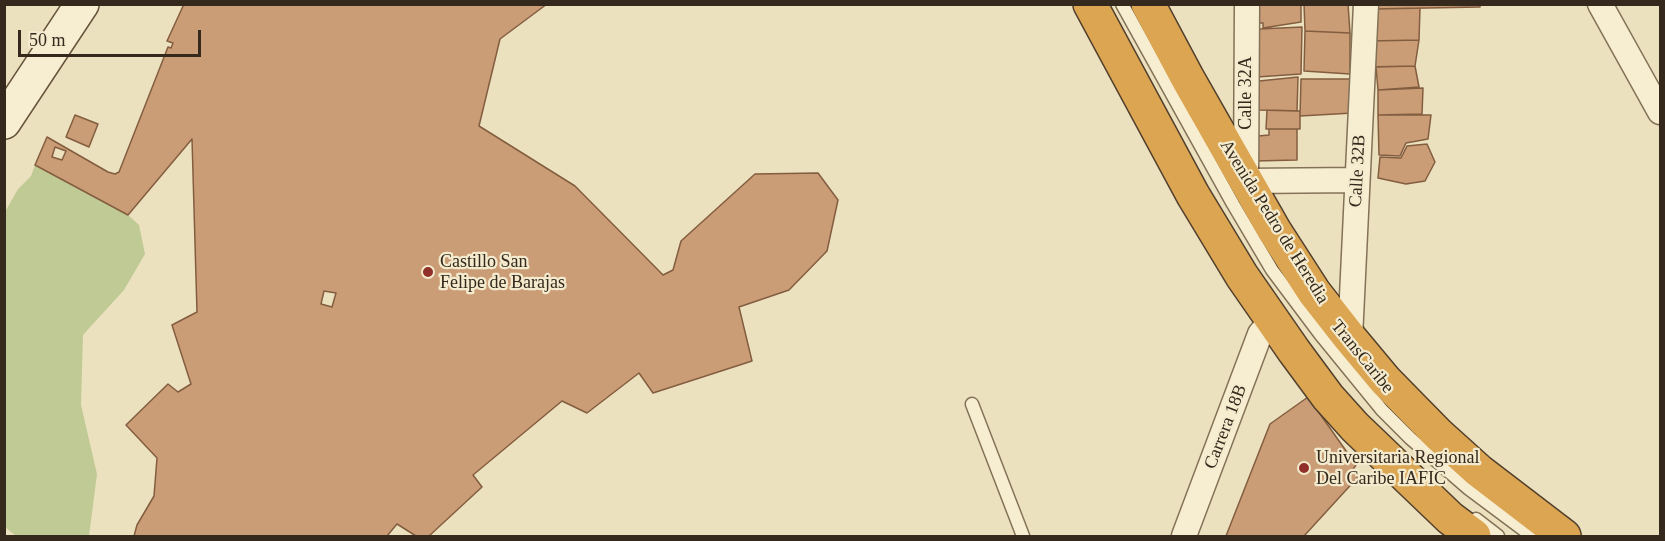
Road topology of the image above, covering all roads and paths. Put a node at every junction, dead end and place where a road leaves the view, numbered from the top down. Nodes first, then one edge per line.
1 (82, 4) edge
2 (1090, 4) edge
3 (1104, 4) edge
4 (1122, 4) edge
5 (1148, 4) edge
6 (1247, 4) edge
7 (1366, 4) edge
8 (1600, 4) edge
9 (1660, 112) edge
10 (5, 119) edge
11 (1357, 180) junction
12 (1200, 181) dead end
13 (1246, 181) junction
14 (1224, 221) dead end
15 (1236, 242) dead end
16 (1273, 322) junction
17 (1350, 338) junction
18 (972, 404) dead end
19 (1471, 524) edge
20 (1023, 537) edge
21 (1184, 537) edge
22 (1498, 537) edge
23 (1532, 537) edge
24 (1564, 537) edge

1 - 10 main road
2 - 16 highway
3 - 12 lane
4 - 23 lane, TransCaribe
5 - 13 highway, Avenida Pedro de Heredia
6 - 13 street, Calle 32A
7 - 11 street, Calle 32B
8 - 9 street
11 - 13 street
11 - 17 street, Calle 32B
13 - 17 highway, Avenida Pedro de Heredia
14 - 15 lane
16 - 19 highway
16 - 21 street, Carrera 18B
17 - 24 highway, Avenida Pedro de Heredia
18 - 20 lane
19 - 22 lane

